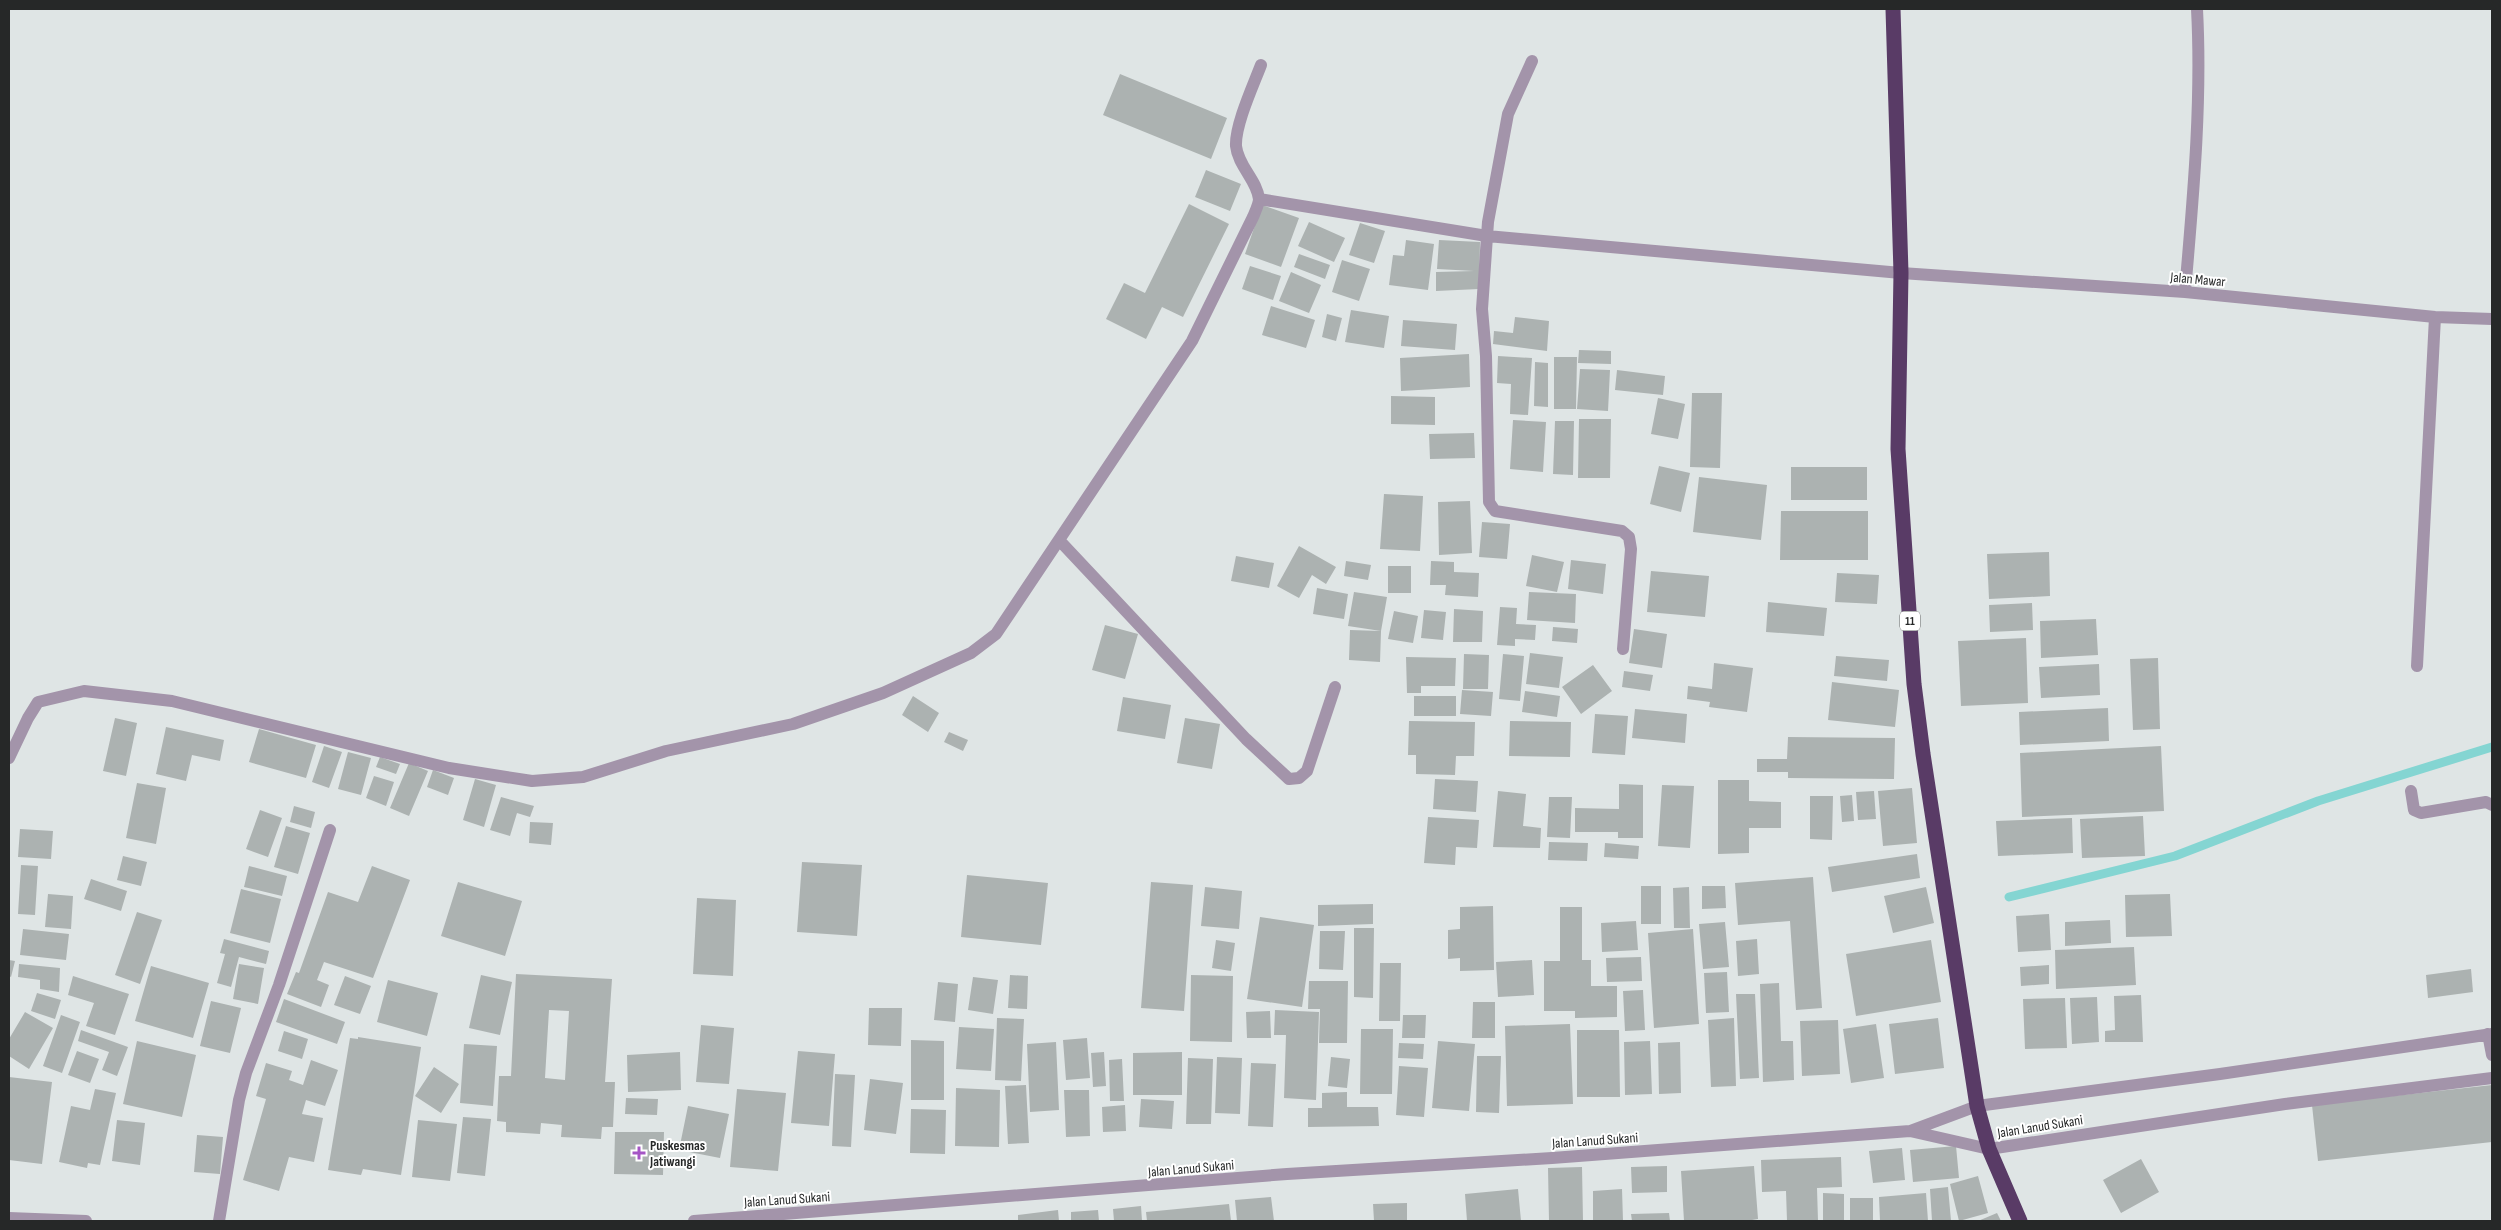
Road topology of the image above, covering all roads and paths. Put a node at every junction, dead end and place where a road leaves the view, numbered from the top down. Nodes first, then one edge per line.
1 (1893, 9) edge
2 (2196, 9) edge
3 (1532, 61) dead end
4 (1261, 65) dead end
5 (1259, 199) junction
6 (1487, 236) junction
7 (1901, 273) junction
8 (2185, 292) junction
9 (2435, 318) junction
10 (2492, 319) edge
11 (1058, 540) junction
12 (1623, 649) dead end
13 (2417, 666) dead end
14 (1334, 686) dead end
15 (9, 758) edge
16 (2411, 791) dead end
17 (2492, 805) edge
18 (330, 830) dead end
19 (2490, 1034) edge
20 (2492, 1055) edge
21 (2492, 1078) edge
22 (1977, 1106) junction
23 (1910, 1131) junction
24 (1989, 1149) junction
25 (9, 1218) edge
26 (86, 1221) edge
27 (219, 1221) edge
28 (694, 1221) edge
29 (2020, 1221) edge

1 - 7 highway, 11
2 - 8 street
3 - 6 street
4 - 5 street
5 - 6 street, Jalan Mawar
5 - 11 street
6 - 7 street, Jalan Mawar
6 - 12 street
7 - 8 street, Jalan Mawar
7 - 22 highway, 11
8 - 9 street, Jalan Mawar
9 - 10 street, Jalan Mawar
9 - 13 street
11 - 14 street
11 - 15 street
16 - 17 street
18 - 27 street
19 - 20 street
19 - 22 street
21 - 24 street, Jalan Lanud Sukani
22 - 23 street
22 - 24 highway, 11
23 - 24 street, Jalan Lanud Sukani
23 - 28 street, Jalan Lanud Sukani
24 - 29 highway, 11
25 - 26 street

